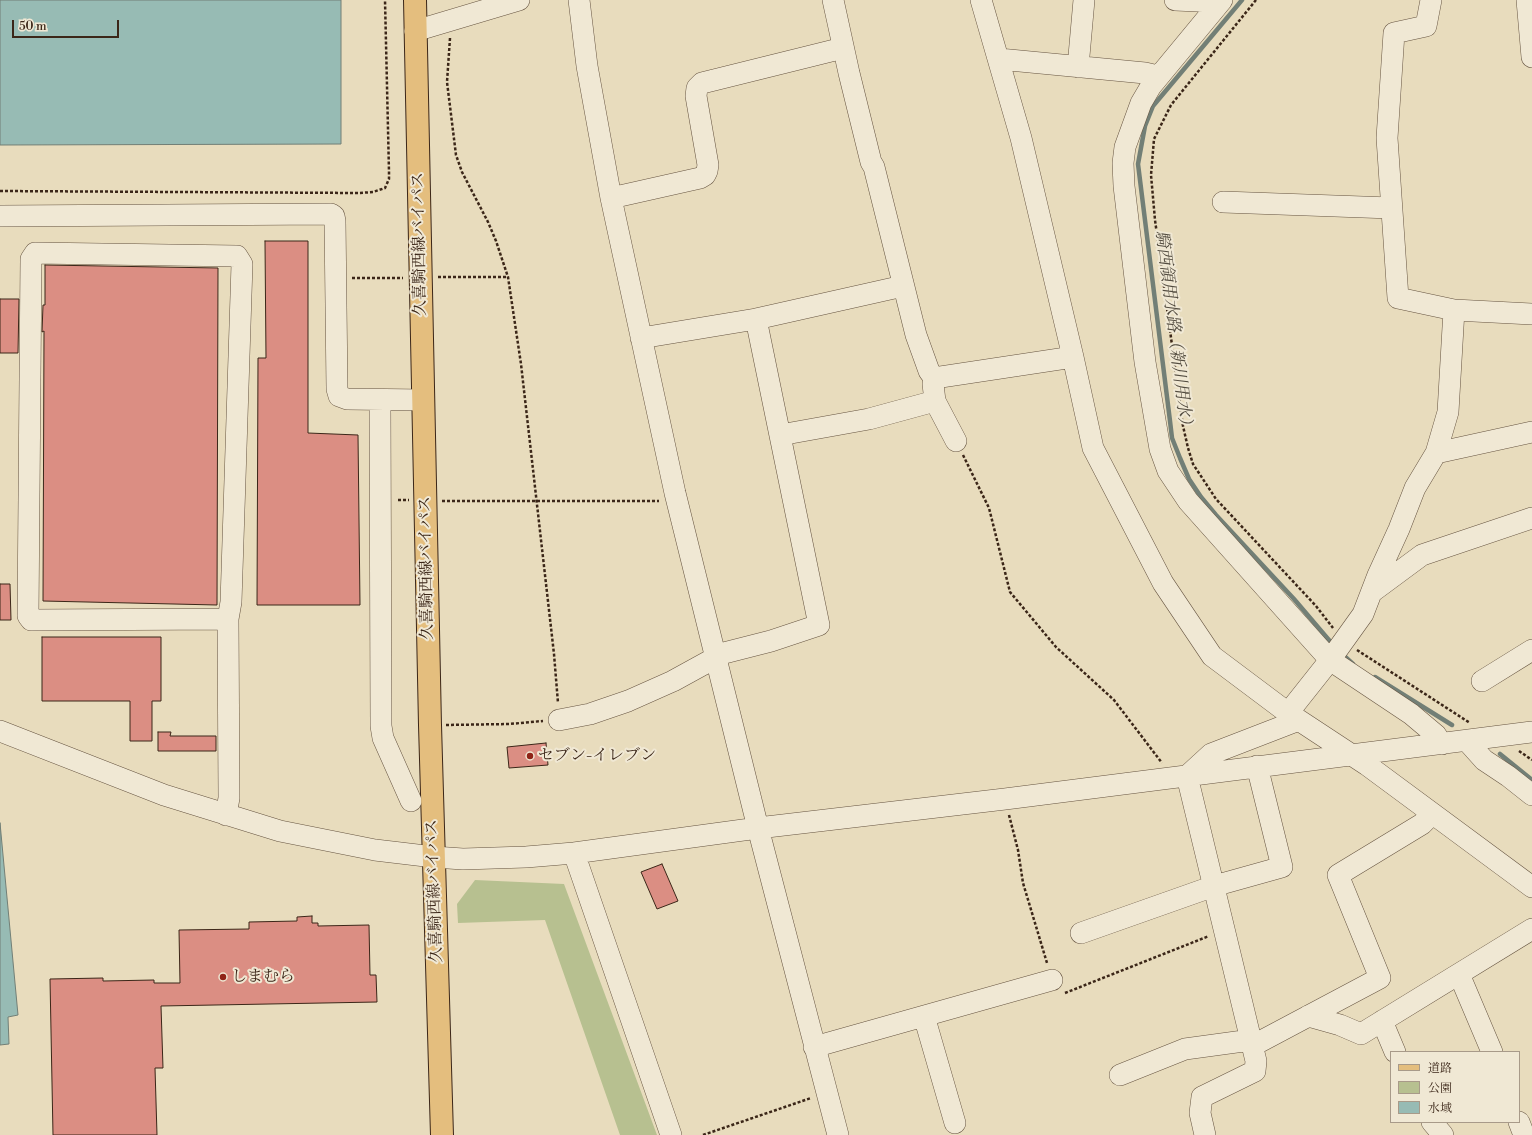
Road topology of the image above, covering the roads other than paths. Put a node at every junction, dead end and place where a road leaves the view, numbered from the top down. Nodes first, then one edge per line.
1 (414, 0) edge
2 (518, 0) edge
3 (579, 0) edge
4 (833, 0) edge
5 (981, 0) edge
6 (1084, 0) edge
7 (1175, 0) edge
8 (1431, 0) edge
9 (1527, 0) edge
10 (1221, 1) edge
11 (415, 31) junction
12 (844, 48) junction
13 (1532, 57) edge
14 (999, 59) junction
15 (1078, 67) junction
16 (1158, 76) junction
17 (611, 198) junction
18 (1223, 202) dead end
19 (1391, 208) junction
20 (0, 216) edge
21 (903, 286) junction
22 (1454, 310) junction
23 (1532, 314) edge
24 (756, 319) junction
25 (640, 338) junction
26 (1073, 357) junction
27 (934, 378) junction
28 (380, 400) junction
29 (423, 400) junction
30 (935, 401) junction
31 (1532, 432) edge
32 (780, 435) junction
33 (956, 441) road end
34 (1436, 453) junction
35 (1532, 518) edge
36 (1372, 592) junction
37 (228, 619) junction
38 (1340, 646) junction
39 (1532, 650) edge
40 (716, 657) junction
41 (1482, 681) dead end
42 (1293, 716) junction
43 (559, 720) road end
44 (0, 731) edge
45 (1532, 732) edge
46 (1470, 734) junction
47 (1442, 744) junction
48 (1351, 754) junction
49 (1257, 766) junction
50 (1180, 777) junction
51 (1532, 795) edge
52 (411, 801) dead end
53 (1432, 814) junction
54 (226, 815) junction
55 (758, 828) junction
56 (574, 853) junction
57 (434, 857) junction
58 (1214, 886) junction
59 (1532, 888) edge
60 (1532, 929) edge
61 (1081, 933) dead end
62 (1459, 974) junction
63 (1052, 980) dead end
64 (924, 1016) junction
65 (1308, 1016) junction
66 (1382, 1021) junction
67 (1252, 1043) junction
68 (814, 1047) junction
69 (1395, 1051) edge
70 (1492, 1051) edge
71 (1120, 1075) dead end
72 (955, 1123) dead end
73 (1433, 1123) edge
74 (1519, 1123) edge
75 (442, 1135) edge
76 (672, 1135) edge
77 (838, 1135) edge
78 (1205, 1135) edge
79 (1443, 1135) edge
80 (1524, 1135) edge

1 - 11 main road, 久喜騎西線バイパス
2 - 11 street
3 - 17 street
4 - 12 street
5 - 14 street
6 - 15 street
7 - 10 street
8 - 19 street
9 - 13 street
10 - 16 street
11 - 29 main road, 久喜騎西線バイパス
12 - 17 street
12 - 21 street
14 - 15 street
14 - 26 street
15 - 16 street
16 - 38 street
17 - 25 street
18 - 19 street
19 - 22 street
20 - 28 street
21 - 24 street
21 - 27 street
22 - 23 street
22 - 34 street
24 - 25 street
24 - 32 street
25 - 40 street
26 - 27 street
26 - 42 street
27 - 30 street
28 - 29 street
28 - 52 street
29 - 57 main road, 久喜騎西線バイパス
30 - 32 street
30 - 33 street
31 - 34 street
32 - 40 street
34 - 36 street
35 - 36 street
36 - 38 street
37 - 37 street
37 - 54 street
38 - 42 street
38 - 47 street
39 - 41 street
40 - 43 street
40 - 55 street
42 - 48 street
42 - 50 street
44 - 54 street
45 - 46 street
46 - 47 street
46 - 51 street
47 - 48 street
48 - 49 street
48 - 53 street
49 - 50 street
49 - 58 street
50 - 55 street
50 - 58 street
53 - 59 street
53 - 65 street
54 - 57 street
55 - 56 street
55 - 68 street
56 - 57 street
56 - 76 street
57 - 75 main road, 久喜騎西線バイパス
58 - 61 street
58 - 67 street
60 - 62 street
62 - 66 street
62 - 70 street
63 - 64 street
64 - 68 street
64 - 72 street
65 - 66 street
65 - 67 street
66 - 69 street
67 - 71 street
67 - 78 street
68 - 77 street
73 - 79 street
74 - 80 street

